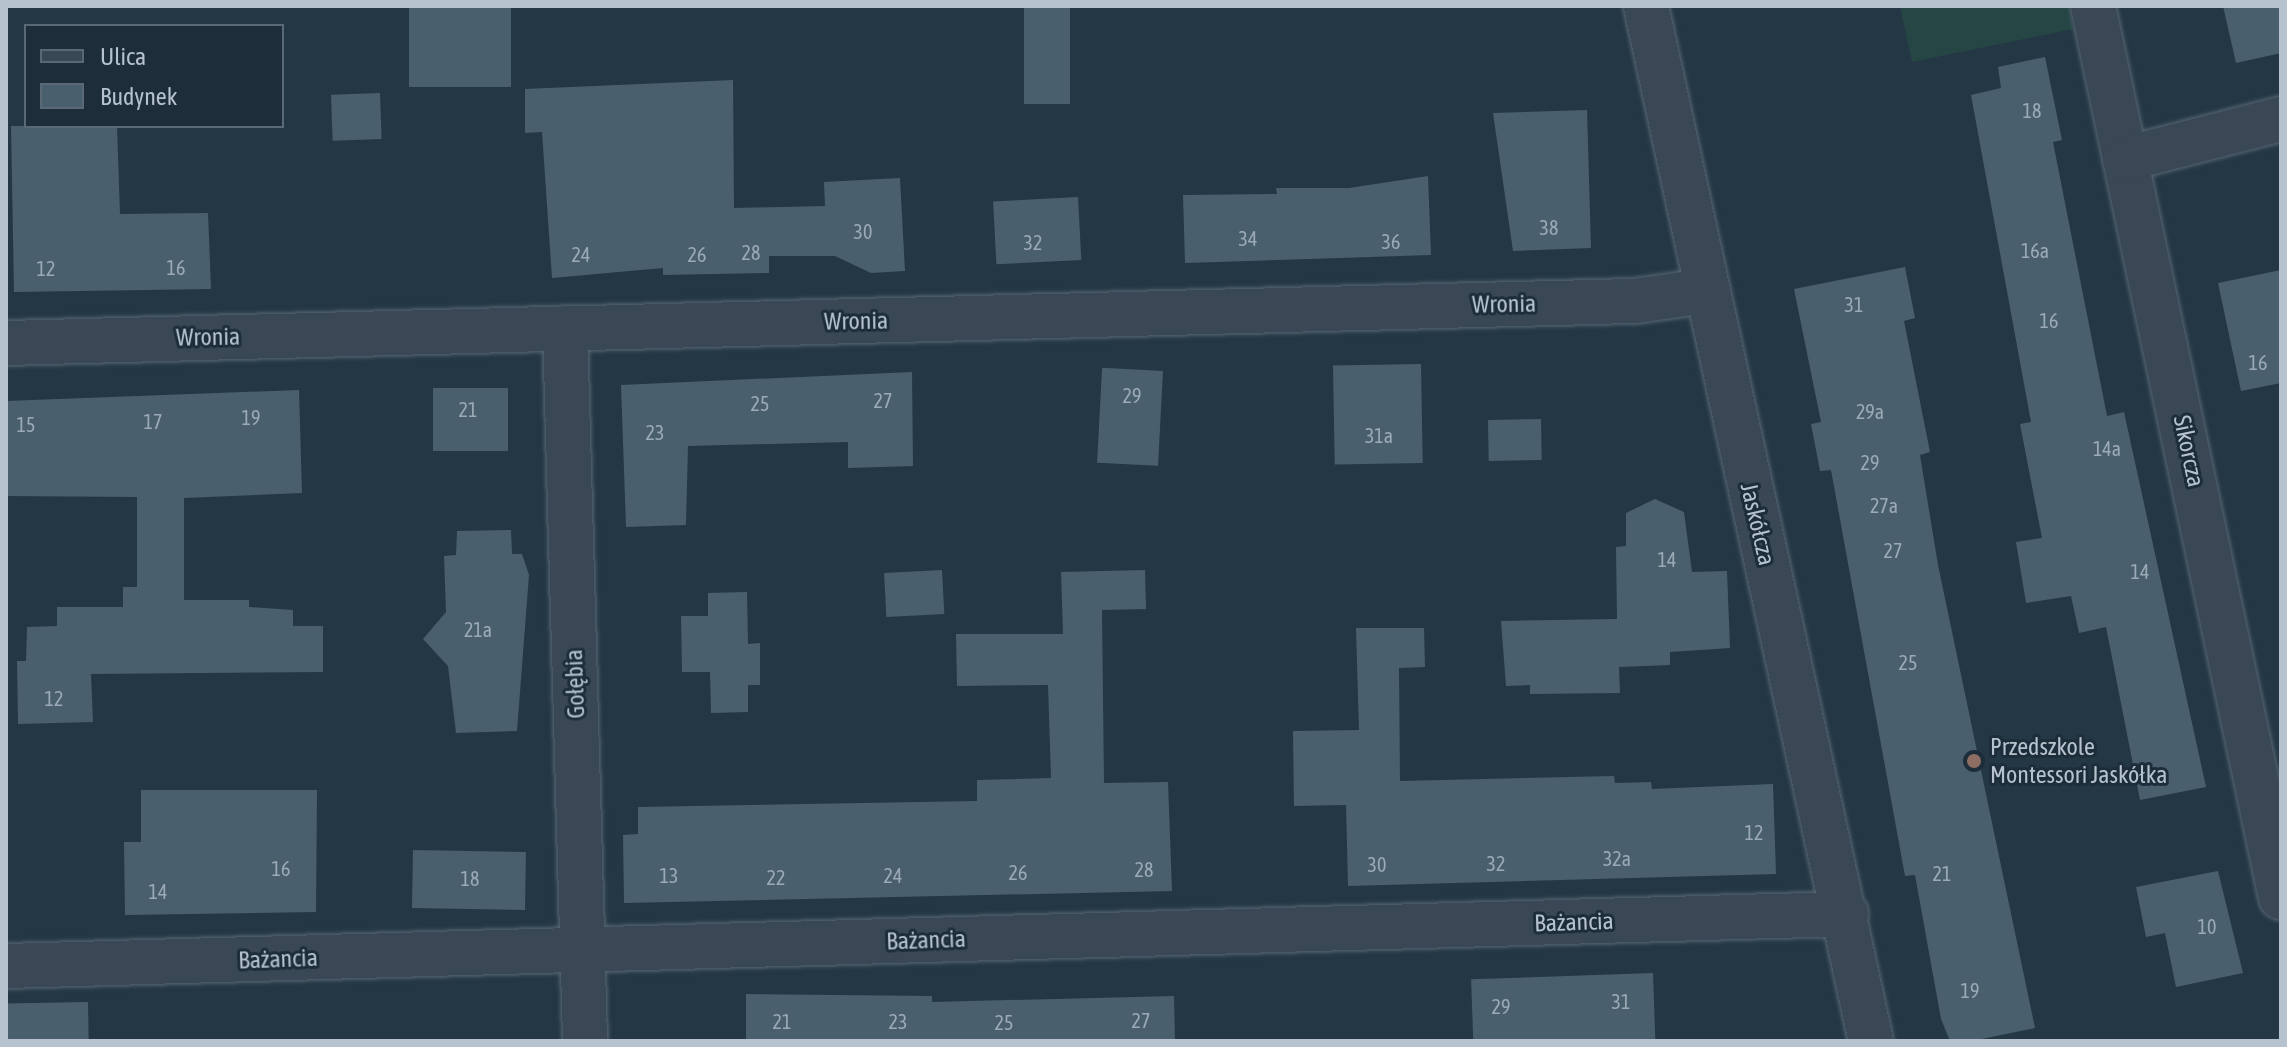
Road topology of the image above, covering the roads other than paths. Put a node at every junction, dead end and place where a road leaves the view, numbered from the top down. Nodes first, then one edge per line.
1 (1646, 6) edge
2 (2093, 6) edge
3 (2281, 119) edge
4 (2125, 159) junction
5 (1705, 291) junction
6 (565, 328) junction
7 (6, 343) edge
8 (2281, 897) edge
9 (1846, 914) junction
10 (582, 950) junction
11 (6, 966) edge
12 (585, 1041) edge
13 (1871, 1041) edge

1 - 5 street, Jaskółcza
2 - 4 street, Sikorcza
3 - 4 street
4 - 8 street, Sikorcza
5 - 6 street, Wronia
5 - 9 street, Jaskółcza
6 - 7 street, Wronia
6 - 10 street, Gołębia
9 - 10 street, Bażancia
9 - 13 street, Jaskółcza
10 - 11 street, Bażancia
10 - 12 street, Gołębia

